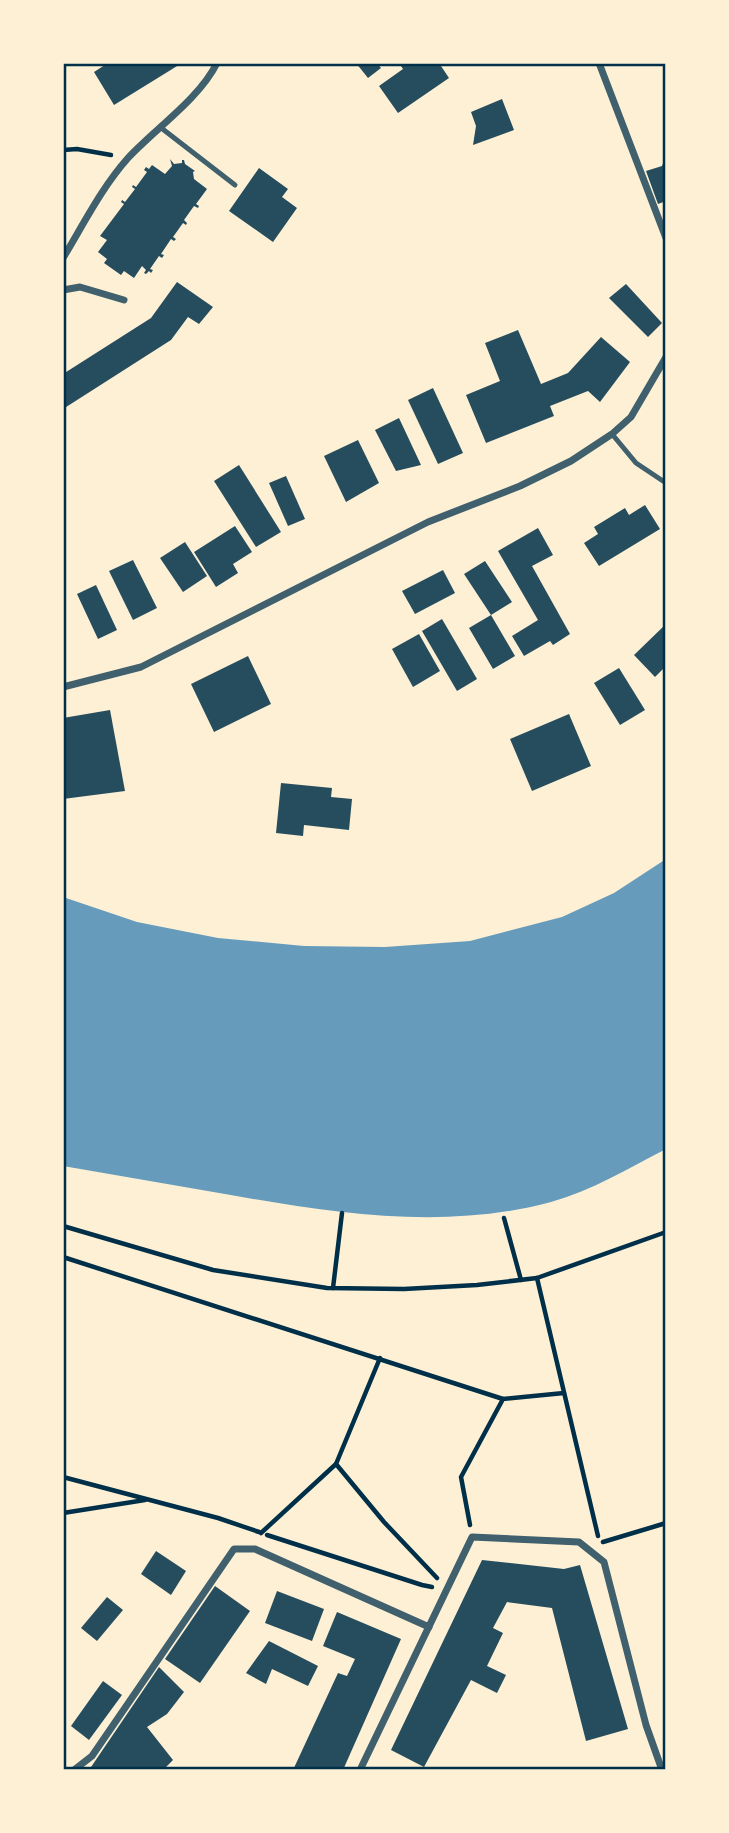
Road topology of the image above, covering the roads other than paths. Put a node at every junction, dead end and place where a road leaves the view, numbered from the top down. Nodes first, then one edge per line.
1 (217, 63) edge
2 (598, 63) edge
3 (160, 127) junction
4 (235, 185) dead end
5 (666, 238) edge
6 (63, 258) edge
7 (63, 290) edge
8 (124, 300) dead end
9 (666, 357) edge
10 (611, 434) junction
11 (666, 483) edge
12 (63, 687) edge
13 (429, 1628) junction
14 (74, 1770) edge
15 (360, 1770) edge
16 (662, 1770) edge

1 - 3 street
2 - 5 street
3 - 4 lane
3 - 6 street
7 - 8 street
9 - 10 street
10 - 11 lane
10 - 12 street
13 - 14 street
13 - 15 street
13 - 16 street

